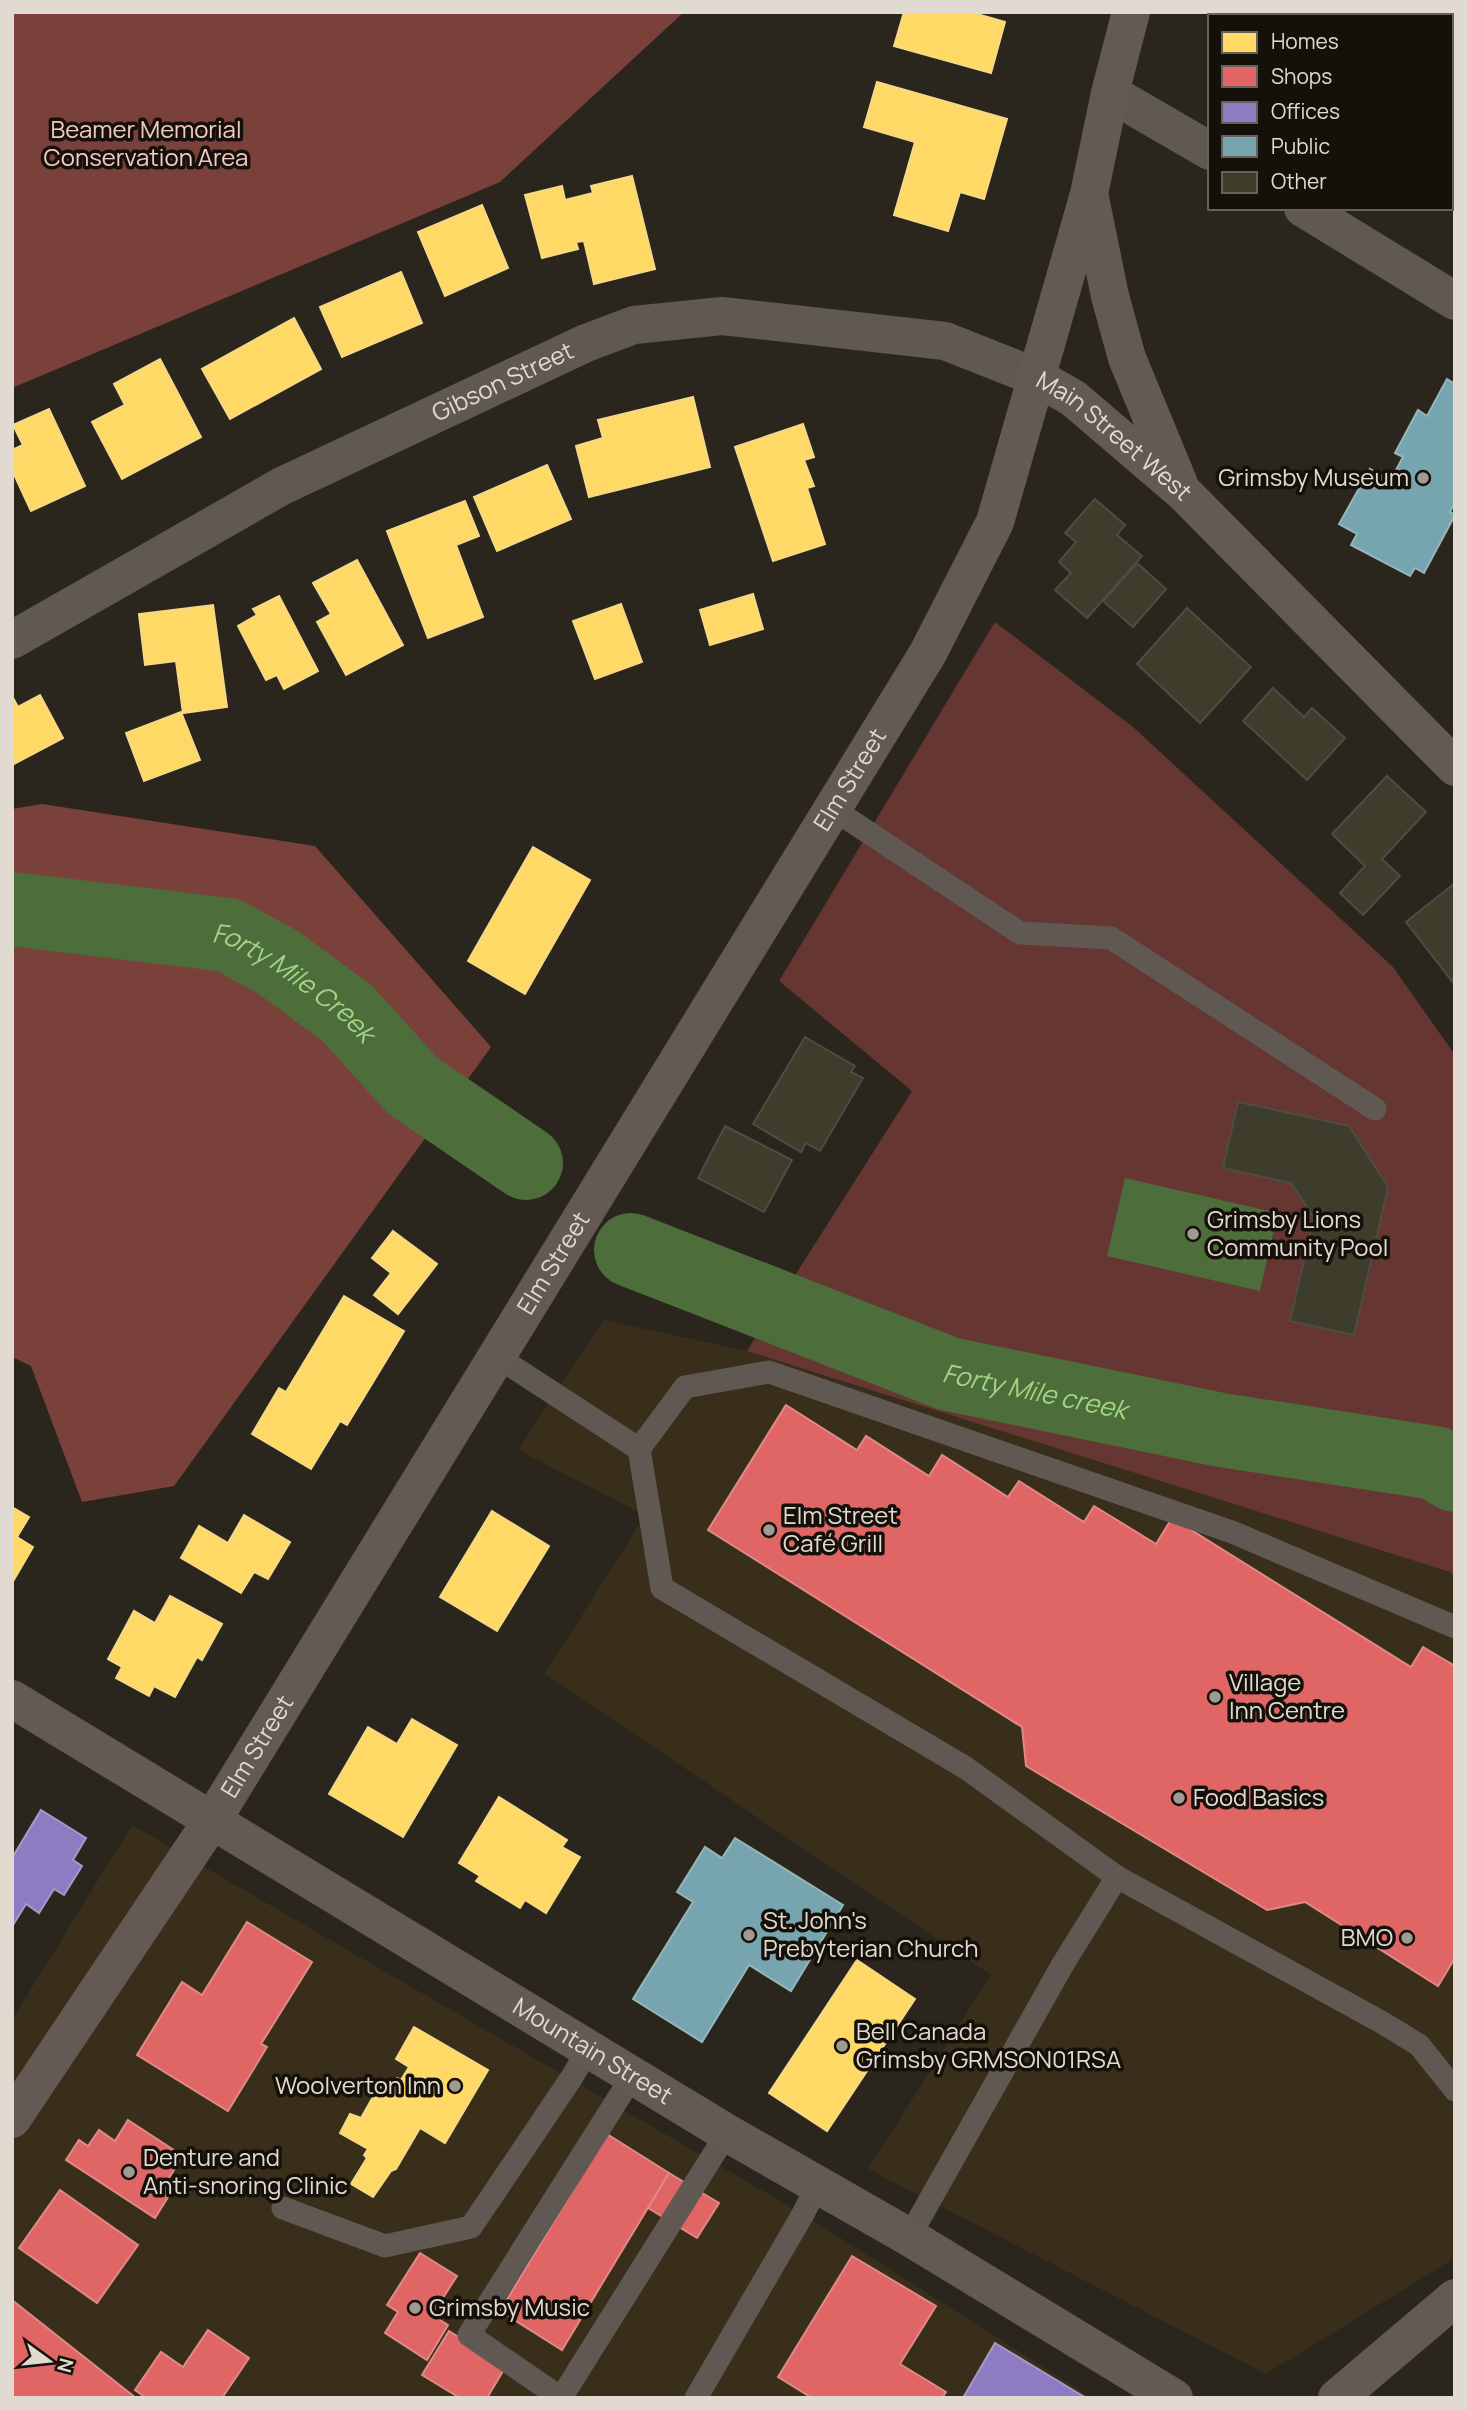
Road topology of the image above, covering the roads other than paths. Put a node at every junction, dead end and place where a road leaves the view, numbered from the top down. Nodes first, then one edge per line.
1 (1131, 12) edge
2 (1110, 93) junction
3 (1208, 150) edge
4 (1089, 194) junction
5 (1306, 210) edge
6 (1455, 301) edge
7 (1036, 377) junction
8 (1183, 492) junction
9 (12, 640) edge
10 (1455, 767) edge
11 (833, 809) junction
12 (1376, 1109) dead end
13 (496, 1356) junction
14 (639, 1449) junction
15 (1455, 1627) edge
16 (12, 1699) edge
17 (213, 1819) junction
18 (1117, 1877) junction
19 (589, 2049) junction
20 (633, 2075) junction
21 (1455, 2090) edge
22 (12, 2119) edge
23 (727, 2133) junction
24 (817, 2186) junction
25 (283, 2208) dead end
26 (909, 2237) junction
27 (1455, 2298) edge
28 (561, 2398) edge
29 (696, 2398) edge
30 (1174, 2398) edge
31 (1337, 2398) edge

1 - 2 main road, Main Street West
2 - 3 street
2 - 4 main road, Main Street West
4 - 7 main road, Main Street West
4 - 8 main road
5 - 6 street
7 - 8 main road, Main Street West
7 - 9 street, Gibson Street
7 - 11 main road, Elm Street
8 - 10 main road, Main Street West
11 - 12 lane
11 - 13 main road, Elm Street
13 - 14 lane
13 - 17 main road, Elm Street
14 - 15 lane
14 - 18 lane
16 - 17 main road, Mountain Street
17 - 19 main road, Mountain Street
17 - 22 main road, Elm Street
18 - 21 lane
18 - 26 lane
19 - 20 main road, Mountain Street
19 - 25 lane
20 - 23 main road, Mountain Street
20 - 28 lane
23 - 24 main road, Mountain Street
23 - 28 lane
24 - 26 main road, Mountain Street
24 - 29 lane
26 - 30 main road, Mountain Street
27 - 31 main road

